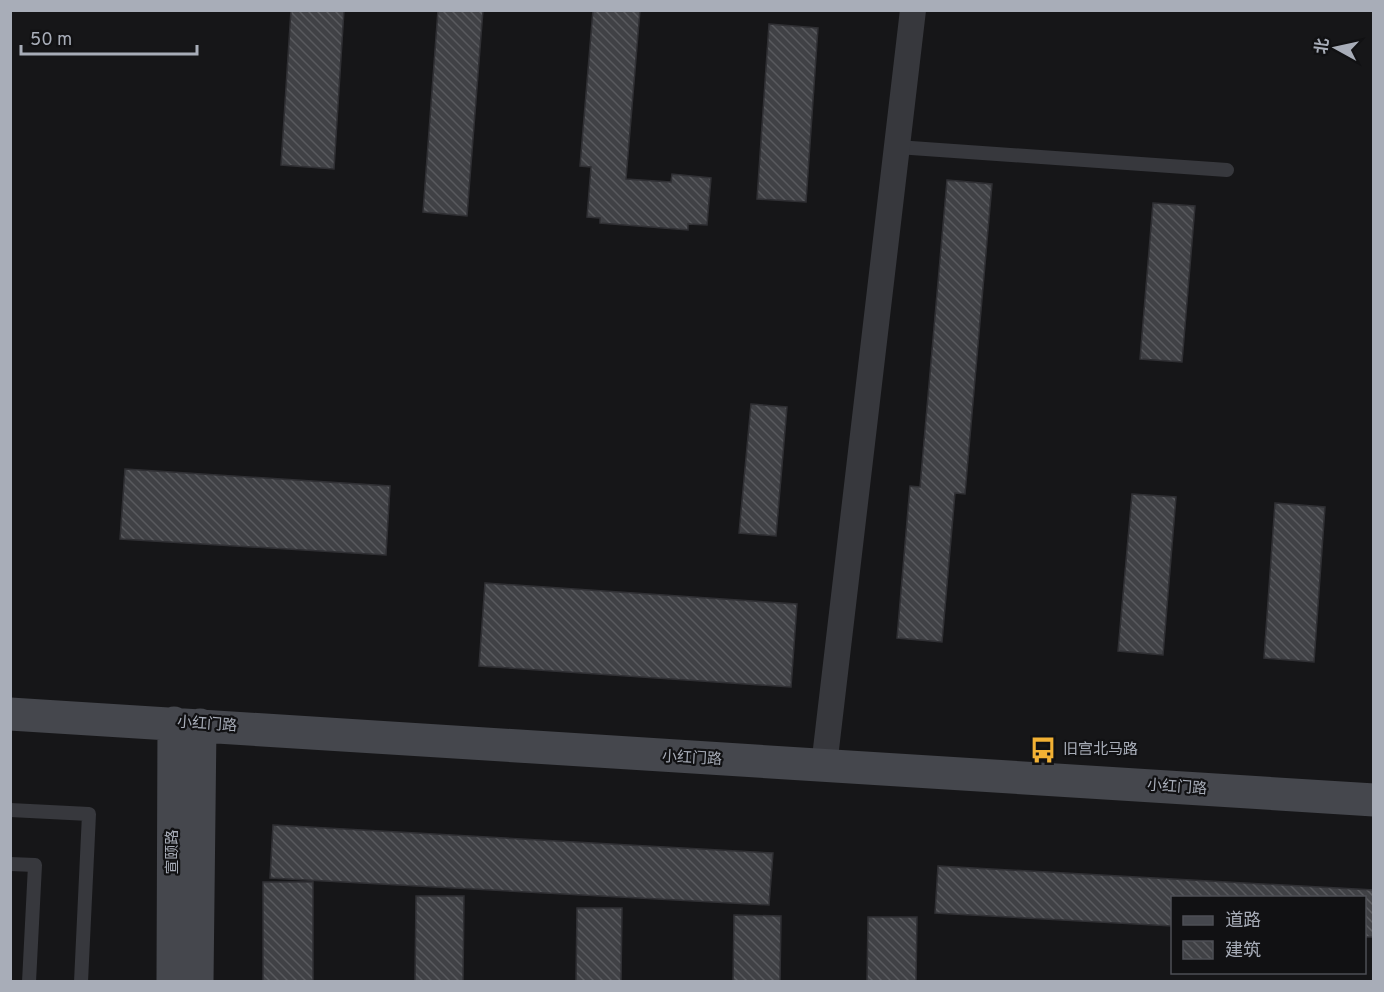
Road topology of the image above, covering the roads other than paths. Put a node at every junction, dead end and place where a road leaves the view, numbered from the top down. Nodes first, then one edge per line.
1 (913, 10) edge
2 (897, 147) junction
3 (1227, 170) dead end
4 (10, 714) edge
5 (187, 724) junction
6 (824, 766) junction
7 (1374, 800) edge
8 (10, 810) edge
9 (10, 864) edge
10 (29, 981) edge
11 (81, 981) edge
12 (173, 981) edge
13 (197, 981) edge

1 - 2 street
2 - 3 lane
2 - 6 street
4 - 5 street, 小红门路
5 - 6 street, 小红门路
5 - 12 street, 宣颐路
5 - 13 street, 宣颐路
6 - 7 street, 小红门路
8 - 11 lane
9 - 10 lane

